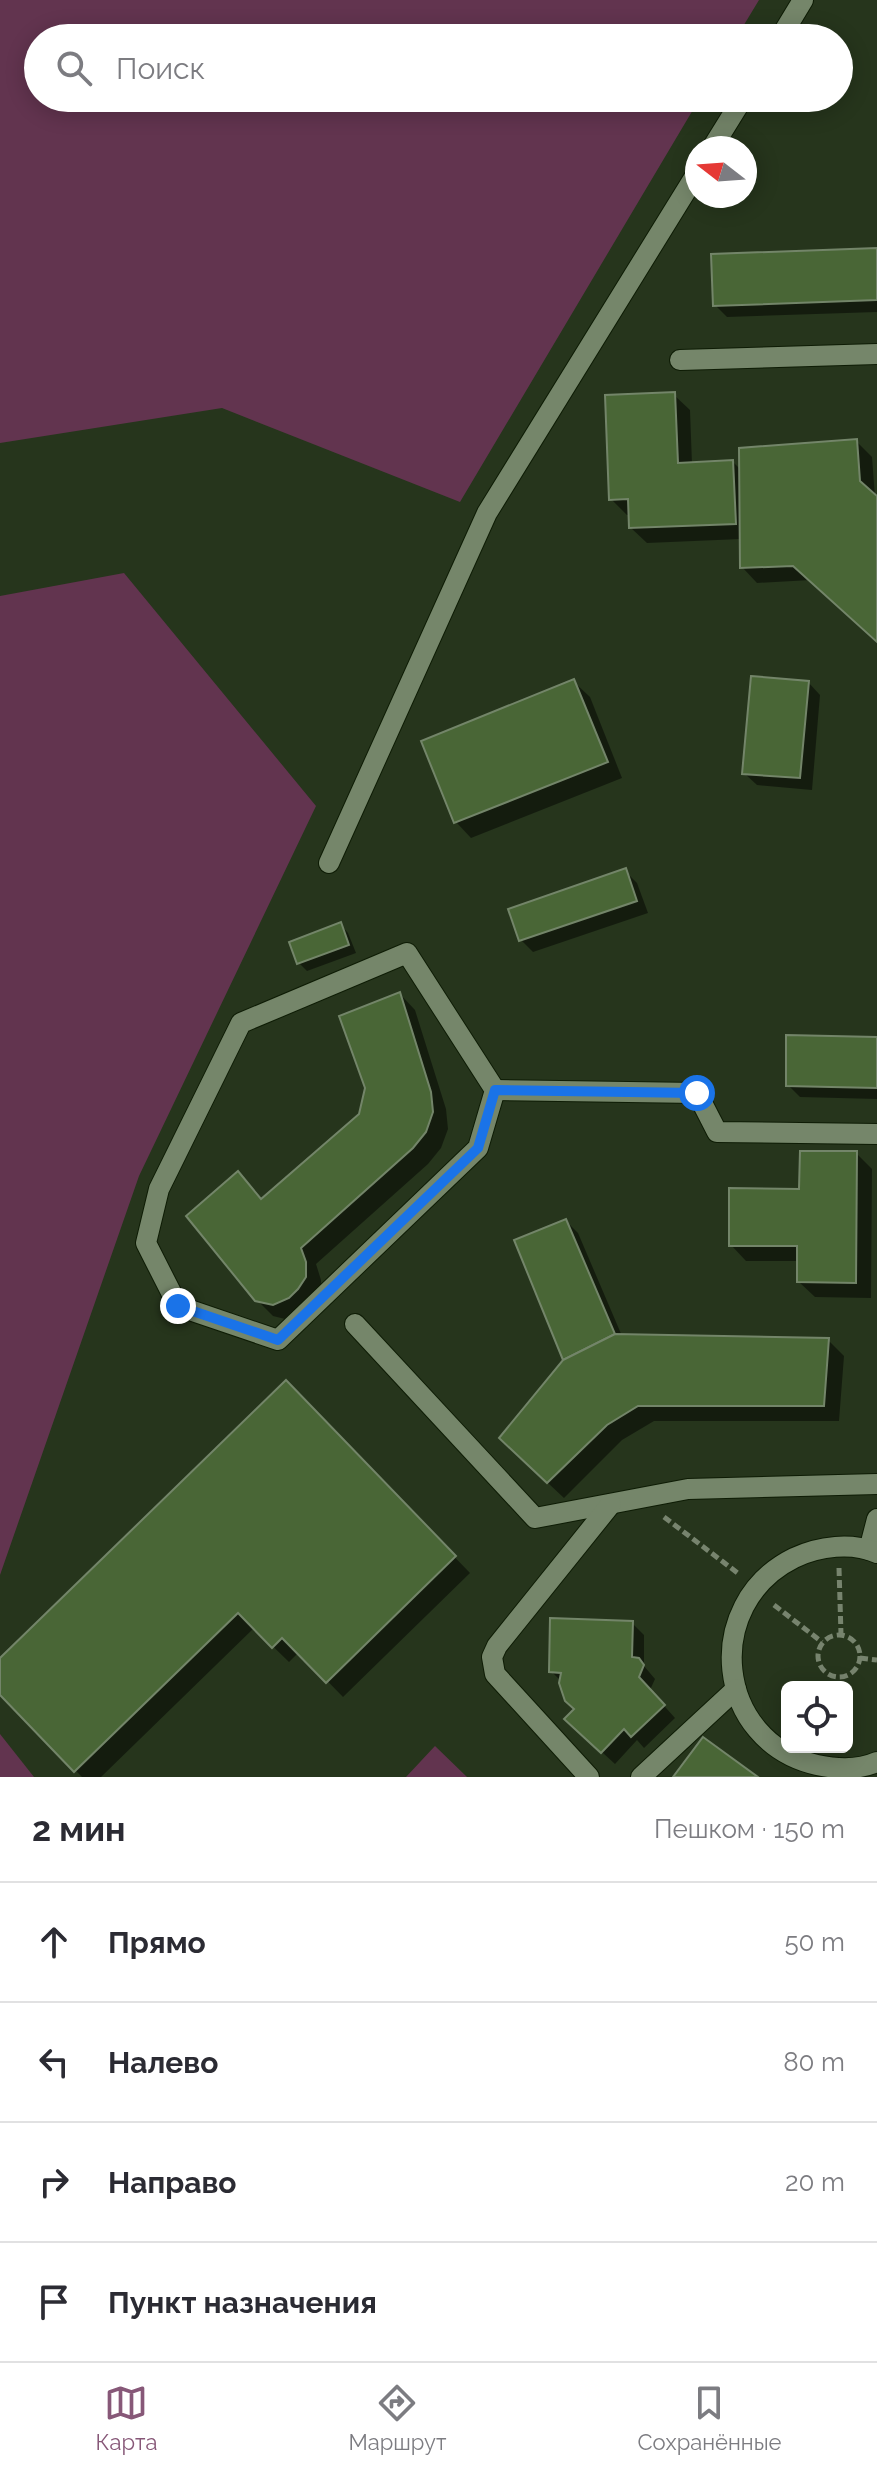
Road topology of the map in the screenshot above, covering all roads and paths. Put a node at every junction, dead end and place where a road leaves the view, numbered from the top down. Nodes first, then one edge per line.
1 (803, 0) edge
2 (788, 24) edge
3 (734, 112) edge
4 (719, 136) edge
5 (685, 192) edge
6 (877, 354) edge
7 (680, 360) dead end
8 (329, 863) dead end
9 (495, 1090) junction
10 (877, 1134) edge
11 (355, 1324) dead end
12 (877, 1484) edge
13 (639, 1498) junction
14 (611, 1504) junction
15 (877, 1519) edge
16 (873, 1552) edge
17 (839, 1559) dead end
18 (740, 1575) dead end
19 (773, 1604) dead end
20 (841, 1634) junction
21 (822, 1642) junction
22 (860, 1658) junction
23 (877, 1660) edge
24 (836, 1677) junction
25 (835, 1681) edge
26 (736, 1689) junction
27 (877, 1762) edge
28 (589, 1777) edge
29 (641, 1777) edge

1 - 2 street
3 - 4 street
5 - 8 street
6 - 7 street
9 - 9 street
9 - 10 street
11 - 14 street
12 - 13 street
13 - 14 street
13 - 18 path
14 - 28 street
15 - 16 street
16 - 26 street
17 - 20 path
19 - 21 path
20 - 21 path
20 - 22 path
21 - 24 path
22 - 23 path
22 - 24 path
24 - 25 path
26 - 27 street
26 - 29 street

